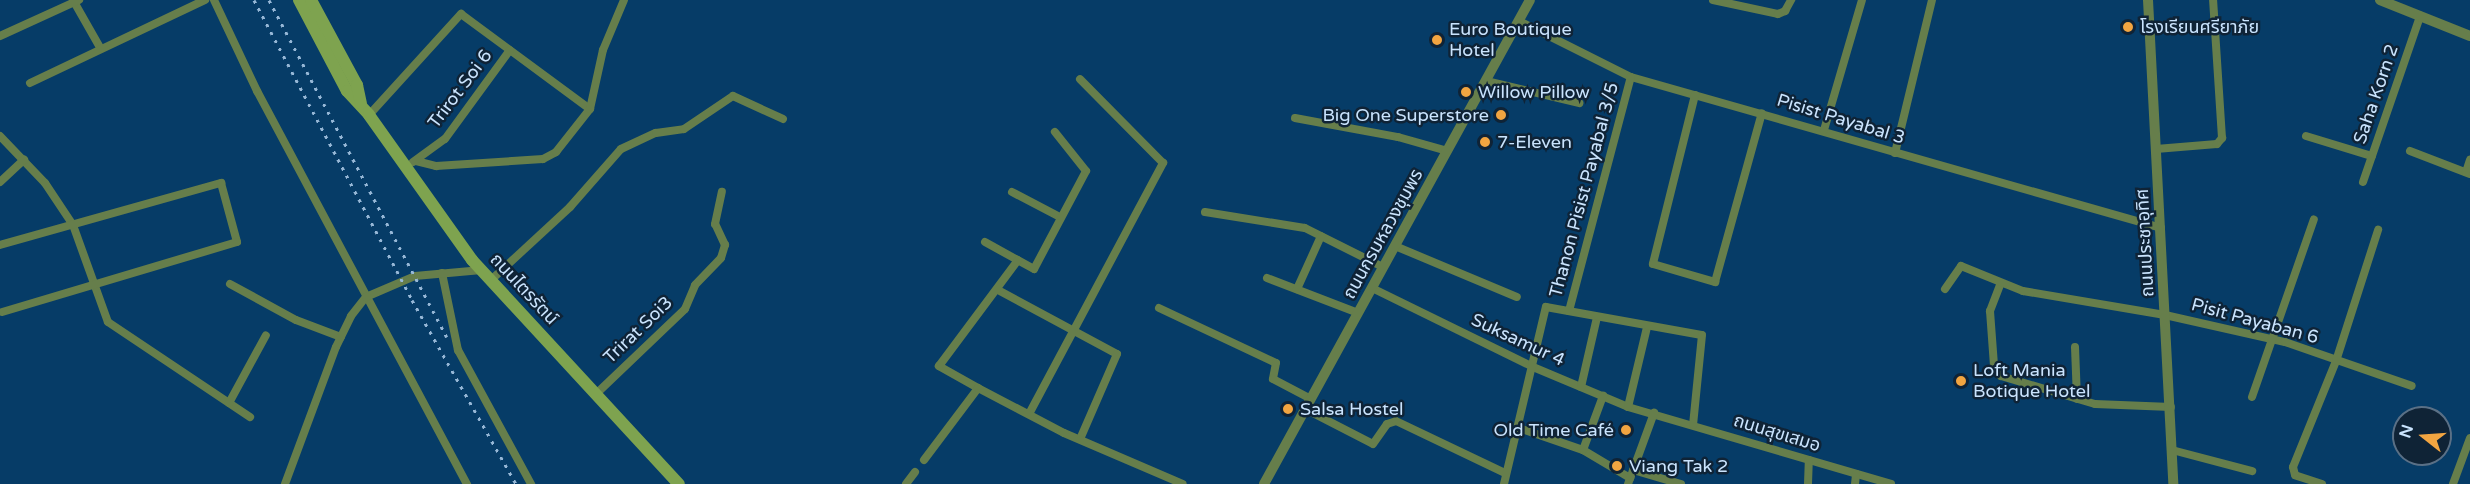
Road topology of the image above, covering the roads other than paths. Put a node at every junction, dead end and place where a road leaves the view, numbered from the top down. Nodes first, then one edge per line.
1 (205, 0) edge
2 (214, 0) edge
3 (299, 0) edge
4 (311, 0) edge
5 (624, 0) edge
6 (1530, 0) edge
7 (1713, 0) edge
8 (1758, 0) edge
9 (1791, 0) edge
10 (1862, 0) edge
11 (1932, 0) edge
12 (2148, 0) edge
13 (2213, 0) edge
14 (76, 1) edge
15 (2385, 1) edge
16 (1756, 10) junction
17 (2420, 16) junction
18 (1519, 21) junction
19 (0, 36) edge
20 (2470, 36) edge
21 (101, 49) junction
22 (510, 50) junction
23 (1631, 77) junction
24 (1080, 79) dead end
25 (1486, 81) junction
26 (30, 83) dead end
27 (1695, 95) junction
28 (1579, 103) dead end
29 (361, 104) junction
30 (590, 109) junction
31 (1762, 113) junction
32 (369, 115) junction
33 (783, 118) dead end
34 (1295, 118) dead end
35 (1824, 129) junction
36 (1055, 132) dead end
37 (0, 136) edge
38 (2306, 136) dead end
39 (2156, 149) junction
40 (1447, 151) junction
41 (2410, 151) dead end
42 (1895, 153) junction
43 (2372, 156) junction
44 (24, 160) junction
45 (2470, 160) edge
46 (411, 166) junction
47 (2468, 173) edge
48 (0, 182) edge
49 (2363, 182) dead end
50 (722, 192) dead end
51 (1012, 192) dead end
52 (1205, 212) dead end
53 (1060, 217) junction
54 (2314, 219) dead end
55 (73, 225) junction
56 (2161, 228) junction
57 (2378, 230) dead end
58 (1321, 236) junction
59 (985, 242) dead end
60 (0, 245) edge
61 (1395, 246) junction
62 (1018, 261) junction
63 (1383, 267) junction
64 (482, 270) junction
65 (442, 273) junction
66 (1267, 278) dead end
67 (491, 280) junction
68 (230, 284) dead end
69 (2000, 285) junction
70 (93, 286) junction
71 (1372, 288) junction
72 (1297, 289) junction
73 (1945, 289) dead end
74 (998, 290) junction
75 (366, 297) junction
76 (1517, 297) dead end
77 (1159, 308) dead end
78 (1569, 311) junction
79 (2, 312) dead end
80 (1358, 314) junction
81 (2165, 315) junction
82 (1597, 317) junction
83 (1647, 327) junction
84 (1076, 332) junction
85 (266, 335) dead end
86 (341, 337) junction
87 (2272, 339) junction
88 (2074, 347) dead end
89 (2336, 361) junction
90 (1533, 367) junction
91 (2412, 386) dead end
92 (1581, 387) junction
93 (978, 388) junction
94 (597, 394) junction
95 (1603, 396) junction
96 (2252, 397) dead end
97 (1311, 399) junction
98 (2077, 399) junction
99 (230, 403) junction
100 (1628, 406) junction
101 (2171, 407) junction
102 (1305, 409) junction
103 (1029, 414) junction
104 (1654, 414) junction
105 (250, 417) dead end
106 (1693, 425) junction
107 (1519, 428) junction
108 (2470, 438) edge
109 (1080, 440) junction
110 (1583, 450) junction
111 (2172, 450) junction
112 (924, 460) dead end
113 (1809, 460) junction
114 (2252, 471) dead end
115 (915, 472) dead end
116 (1505, 473) junction
117 (1856, 474) junction
118 (1630, 477) edge
119 (285, 484) edge
120 (467, 484) edge
121 (531, 484) edge
122 (679, 484) edge
123 (906, 484) edge
124 (1183, 484) edge
125 (1264, 484) edge
126 (1504, 484) edge
127 (1681, 484) edge
128 (1808, 484) edge
129 (1855, 484) edge
130 (1891, 484) edge
131 (2174, 484) edge
132 (2322, 484) edge
133 (2453, 484) edge

1 - 21 street
2 - 75 street
3 - 29 main road
4 - 29 main road
5 - 30 street
6 - 18 street, ถนนกรมหลวงชุมพร
7 - 16 street
8 - 16 street
9 - 16 street
10 - 35 street
11 - 42 street
12 - 39 street, ถนนประชาอุทิศ
13 - 39 street
14 - 19 street
14 - 21 street
15 - 17 street
17 - 20 street
17 - 43 street, Saha Korn 2
18 - 23 street, Pisist Payabal 3
18 - 25 street, ถนนกรมหลวงชุมพร
21 - 26 street
22 - 30 street
22 - 32 street
22 - 46 street, Trirot Soi 6
23 - 27 street, Pisist Payabal 3
23 - 78 street, Thanon Pisist Payabal 3/5
24 - 84 street
25 - 28 street
25 - 40 street, ถนนกรมหลวงชุมพร
27 - 31 street, Pisist Payabal 3
27 - 31 street
29 - 32 main road, ถนนไตรรัตน์
30 - 46 street
31 - 35 street, Pisist Payabal 3
32 - 46 main road, ถนนไตรรัตน์
33 - 67 street
34 - 40 street
35 - 42 street, Pisist Payabal 3
36 - 53 street
37 - 44 street
38 - 43 street
39 - 56 street, ถนนประชาอุทิศ
40 - 61 street, ถนนกรมหลวงชุมพร
41 - 47 street
42 - 56 street, Pisist Payabal 3
43 - 49 street, Saha Korn 2
44 - 48 street
44 - 55 street
45 - 47 street
46 - 64 main road, ถนนไตรรัตน์
50 - 94 street, Trirat Soi3
51 - 53 street
52 - 58 street
53 - 62 street
54 - 87 street
55 - 60 street
55 - 70 street
55 - 70 street
56 - 81 street, ถนนประชาอุทิศ
57 - 89 street
58 - 63 street
58 - 72 street
59 - 62 street
61 - 63 street, ถนนกรมหลวงชุมพร
61 - 76 street
62 - 74 street
63 - 71 street, ถนนกรมหลวงชุมพร
64 - 65 street
64 - 67 main road, ถนนไตรรัตน์
65 - 75 street
65 - 121 street
66 - 72 street
67 - 94 main road, ถนนไตรรัตน์
68 - 86 street
69 - 73 street, Pisit Payaban 6
69 - 81 street, Pisit Payaban 6
69 - 98 street
70 - 79 street
70 - 99 street
71 - 80 street, ถนนกรมหลวงชุมพร
71 - 90 street, Suksamur 4
72 - 80 street
74 - 84 street
74 - 93 street
75 - 86 street
75 - 120 street
77 - 97 street
78 - 82 street
78 - 90 street
80 - 97 street, ถนนกรมหลวงชุมพร
81 - 87 street, Pisit Payaban 6
81 - 101 street, ถนนประชาอุทิศ
82 - 83 street
82 - 92 street
83 - 100 street
83 - 106 street
84 - 103 street
84 - 109 street
85 - 99 street
86 - 119 street
87 - 89 street, Pisit Payaban 6
87 - 96 street
88 - 98 street
89 - 91 street, Pisit Payaban 6
89 - 132 street
90 - 92 street, Suksamur 4
90 - 107 street
92 - 95 street, Suksamur 4
93 - 103 street
93 - 112 street
94 - 122 main road, ถนนไตรรัตน์
95 - 100 street, Suksamur 4
95 - 110 street
97 - 102 street, ถนนกรมหลวงชุมพร
98 - 101 street
99 - 105 street
100 - 104 street, Suksamur 4
101 - 111 street, ถนนประชาอุทิศ
102 - 116 street
102 - 125 street, ถนนกรมหลวงชุมพร
103 - 109 street
104 - 106 street, ถนนสุขเสมอ
104 - 118 street
106 - 113 street, ถนนสุขเสมอ
107 - 110 street
107 - 116 street
108 - 133 street
109 - 124 street
110 - 118 street
111 - 114 street
111 - 131 street, ถนนประชาอุทิศ
113 - 117 street, ถนนสุขเสมอ
113 - 128 street
115 - 123 street
116 - 126 street
117 - 129 street
117 - 130 street, ถนนสุขเสมอ
118 - 127 street

